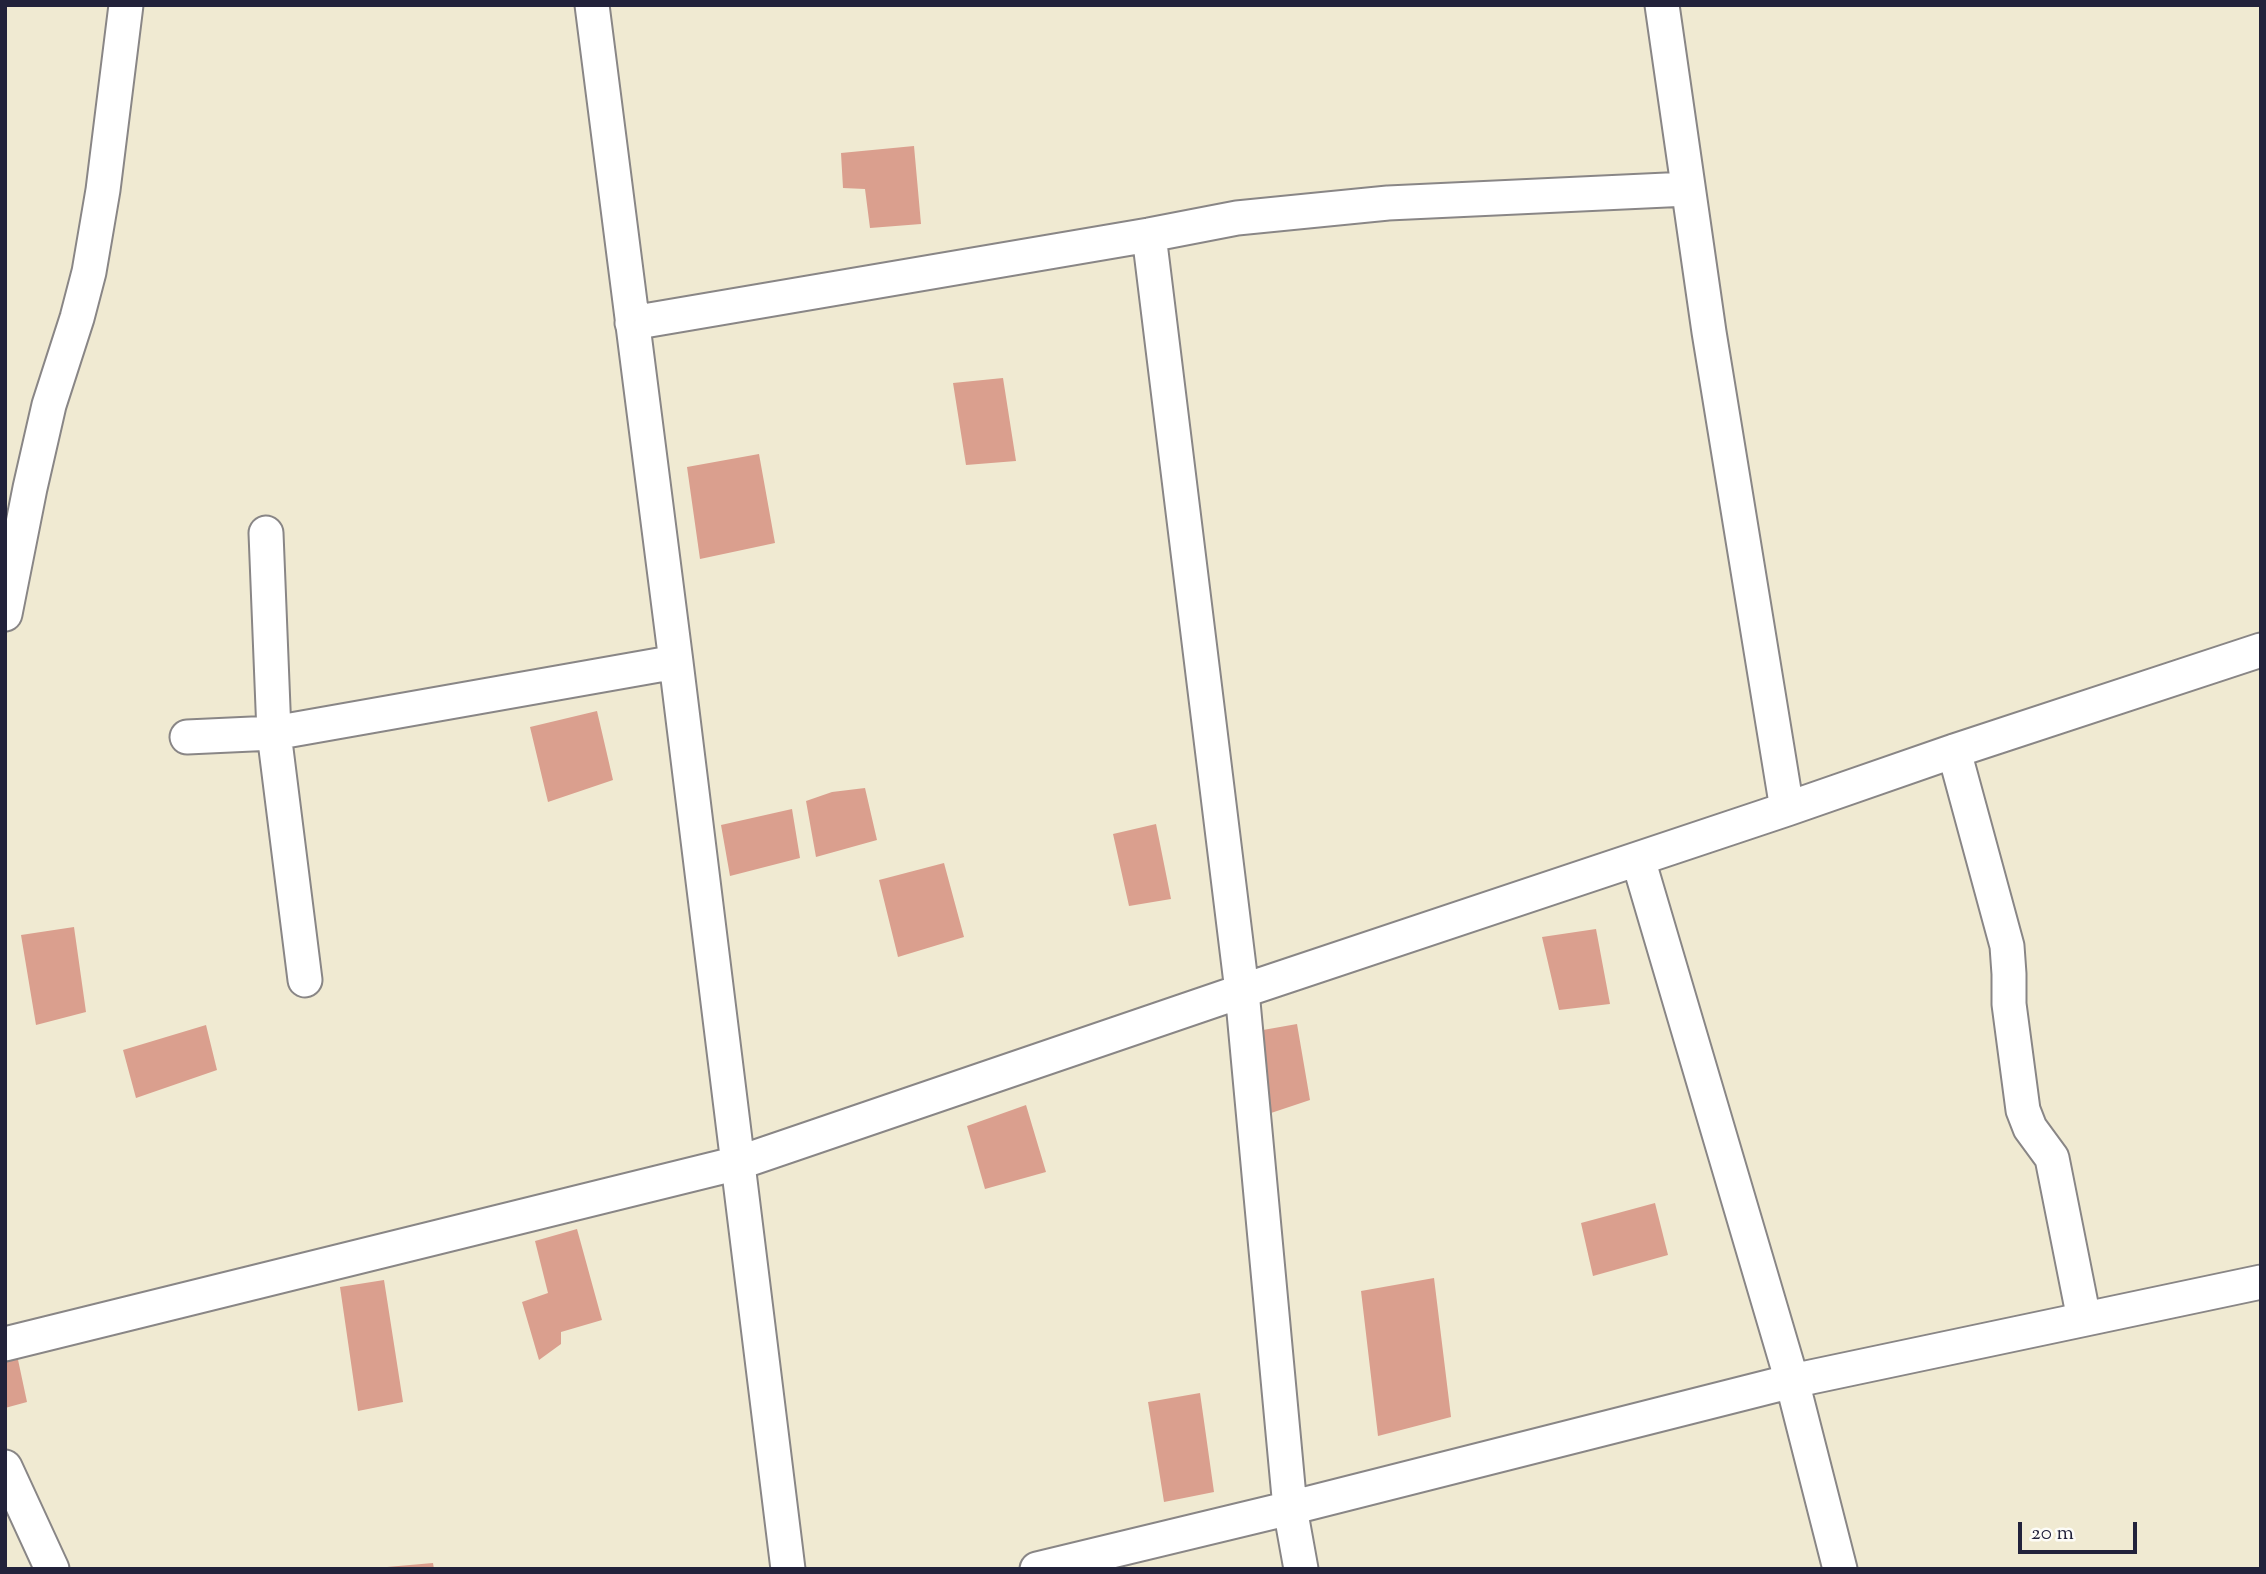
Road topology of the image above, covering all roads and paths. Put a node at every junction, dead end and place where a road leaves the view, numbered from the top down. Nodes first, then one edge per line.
1 (126, 5) edge
2 (592, 5) edge
3 (1662, 5) edge
4 (1688, 190) junction
5 (1149, 235) junction
6 (632, 323) junction
7 (266, 533) dead end
8 (5, 614) edge
9 (2261, 650) edge
10 (676, 662) junction
11 (274, 733) junction
12 (187, 737) dead end
13 (1954, 751) junction
14 (1787, 809) junction
15 (1638, 859) junction
16 (305, 980) dead end
17 (1242, 991) junction
18 (738, 1163) junction
19 (2261, 1282) edge
20 (2084, 1319) junction
21 (5, 1344) edge
22 (1792, 1381) junction
23 (5, 1467) edge
24 (1290, 1508) junction
25 (52, 1569) edge
26 (788, 1569) edge
27 (1037, 1569) edge
28 (1301, 1569) edge
29 (1840, 1569) edge

1 - 8 street
2 - 6 street
3 - 4 street
4 - 5 street
4 - 14 street
5 - 6 street
5 - 17 street
6 - 10 street
7 - 11 street
9 - 13 street
10 - 11 street
10 - 18 street
11 - 12 street
11 - 16 street
13 - 14 street
13 - 20 street
14 - 15 street
15 - 17 street
15 - 22 street
17 - 18 street
17 - 24 street
18 - 21 street
18 - 26 street
19 - 20 street
20 - 22 street
22 - 24 street
22 - 29 street
23 - 25 street
24 - 27 street
24 - 28 street

